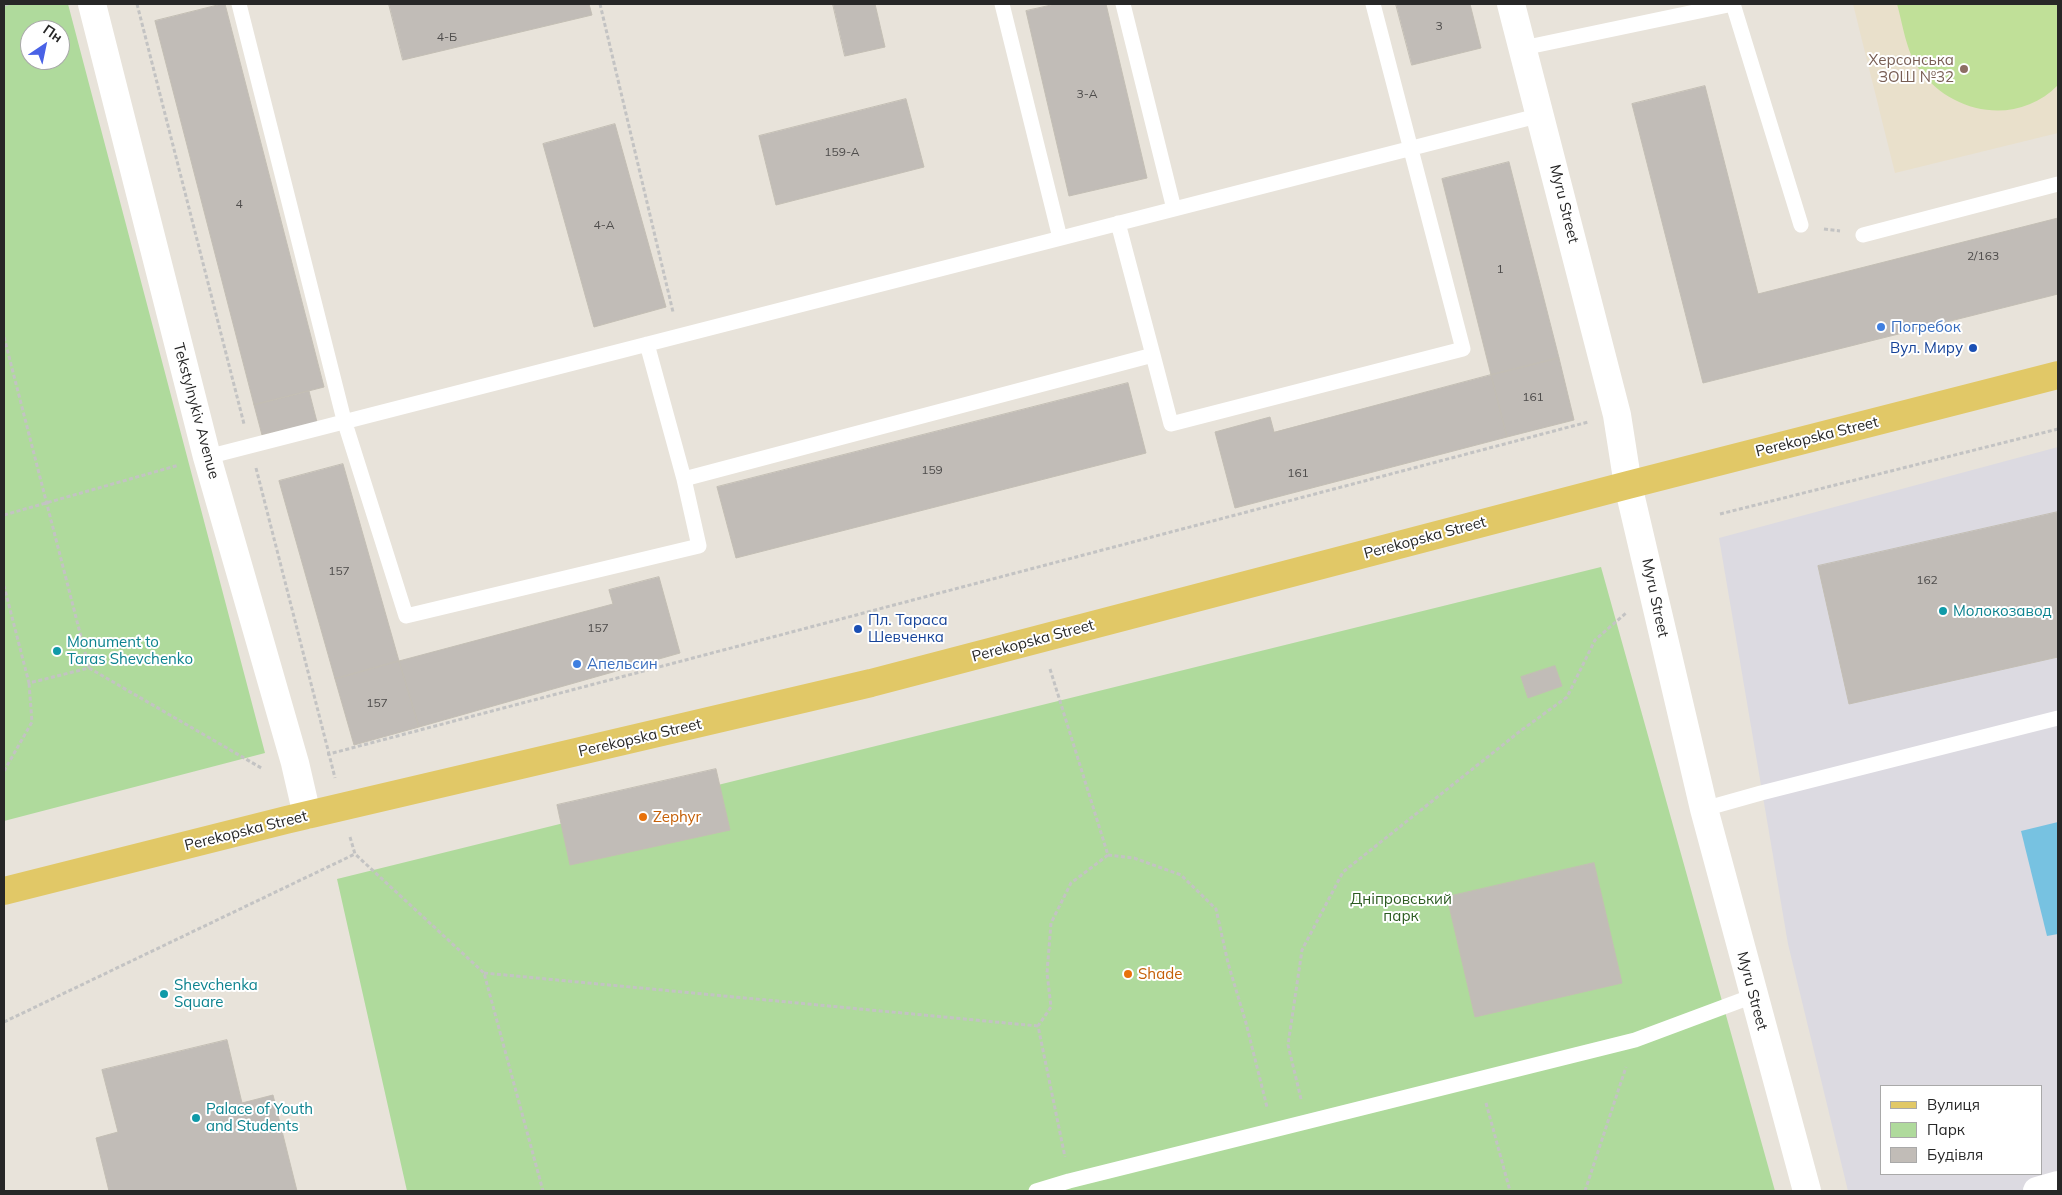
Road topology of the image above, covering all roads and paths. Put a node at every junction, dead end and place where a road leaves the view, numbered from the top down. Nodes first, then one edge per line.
1 (9, 4) edge
2 (92, 4) edge
3 (137, 4) edge
4 (239, 4) edge
5 (600, 4) edge
6 (1002, 4) edge
7 (1122, 4) edge
8 (1373, 4) edge
9 (1511, 4) edge
10 (1733, 4) edge
11 (4, 5) edge
12 (1522, 48) junction
13 (1541, 115) junction
14 (1411, 148) junction
15 (2058, 184) edge
16 (1174, 209) junction
17 (1118, 224) junction
18 (1801, 225) joint
19 (1863, 235) joint
20 (1060, 238) junction
21 (679, 336) junction
22 (4, 337) edge
23 (647, 344) junction
24 (1153, 355) junction
25 (2058, 375) edge
26 (1617, 414) junction
27 (344, 420) junction
28 (2058, 429) edge
29 (250, 445) junction
30 (207, 457) junction
31 (684, 479) junction
32 (1628, 485) junction
33 (46, 503) junction
34 (1720, 514) dead end
35 (4, 515) edge
36 (4, 586) edge
37 (1652, 589) junction
38 (1041, 639) junction
39 (89, 668) junction
40 (29, 683) junction
41 (2058, 718) edge
42 (265, 770) dead end
43 (4, 771) edge
44 (1704, 809) junction
45 (307, 815) junction
46 (1108, 855) junction
47 (4, 891) edge
48 (484, 973) junction
49 (1753, 996) junction
50 (4, 1022) edge
51 (1038, 1026) junction
52 (1635, 1040) junction
53 (1479, 1078) junction
54 (1306, 1121) junction
55 (1273, 1130) junction
56 (1069, 1181) junction
57 (2058, 1185) edge
58 (543, 1191) edge
59 (1036, 1191) edge
60 (1510, 1191) edge
61 (1586, 1191) edge
62 (1807, 1191) edge
63 (2037, 1191) edge

1 - 11 path
2 - 30 street, Tekstylnykiv Avenue
3 - 29 path
4 - 27 lane
5 - 21 path
6 - 20 lane
7 - 16 lane
8 - 14 lane
9 - 12 street, Myru Street
10 - 12 lane
10 - 18 lane
12 - 13 street, Myru Street
13 - 14 lane
13 - 26 street, Myru Street
14 - 16 lane
14 - 24 lane
15 - 19 lane
16 - 17 lane
17 - 20 lane
17 - 24 lane
18 - 19 path
20 - 21 lane
21 - 23 lane
22 - 33 path
23 - 27 lane
23 - 31 lane
24 - 31 lane
25 - 32 main road, Perekopska Street
26 - 29 path
26 - 32 street, Myru Street
27 - 29 lane
27 - 31 lane
28 - 34 path
29 - 30 lane
30 - 33 path
30 - 45 street, Tekstylnykiv Avenue
32 - 37 street, Myru Street
32 - 38 main road, Perekopska Street
33 - 35 path
33 - 39 path
36 - 40 path
37 - 44 street, Myru Street
37 - 54 path
38 - 45 main road, Perekopska Street
38 - 46 path
39 - 40 path
39 - 42 path
40 - 43 path
41 - 44 lane
44 - 49 street, Myru Street
45 - 47 main road, Perekopska Street
46 - 51 path
46 - 55 path
48 - 50 path
48 - 51 path
48 - 58 path
49 - 52 lane
49 - 62 street, Myru Street
51 - 56 path
52 - 53 lane
52 - 61 path
53 - 54 lane
53 - 60 path
54 - 55 lane
55 - 56 lane
56 - 59 lane
57 - 63 street

